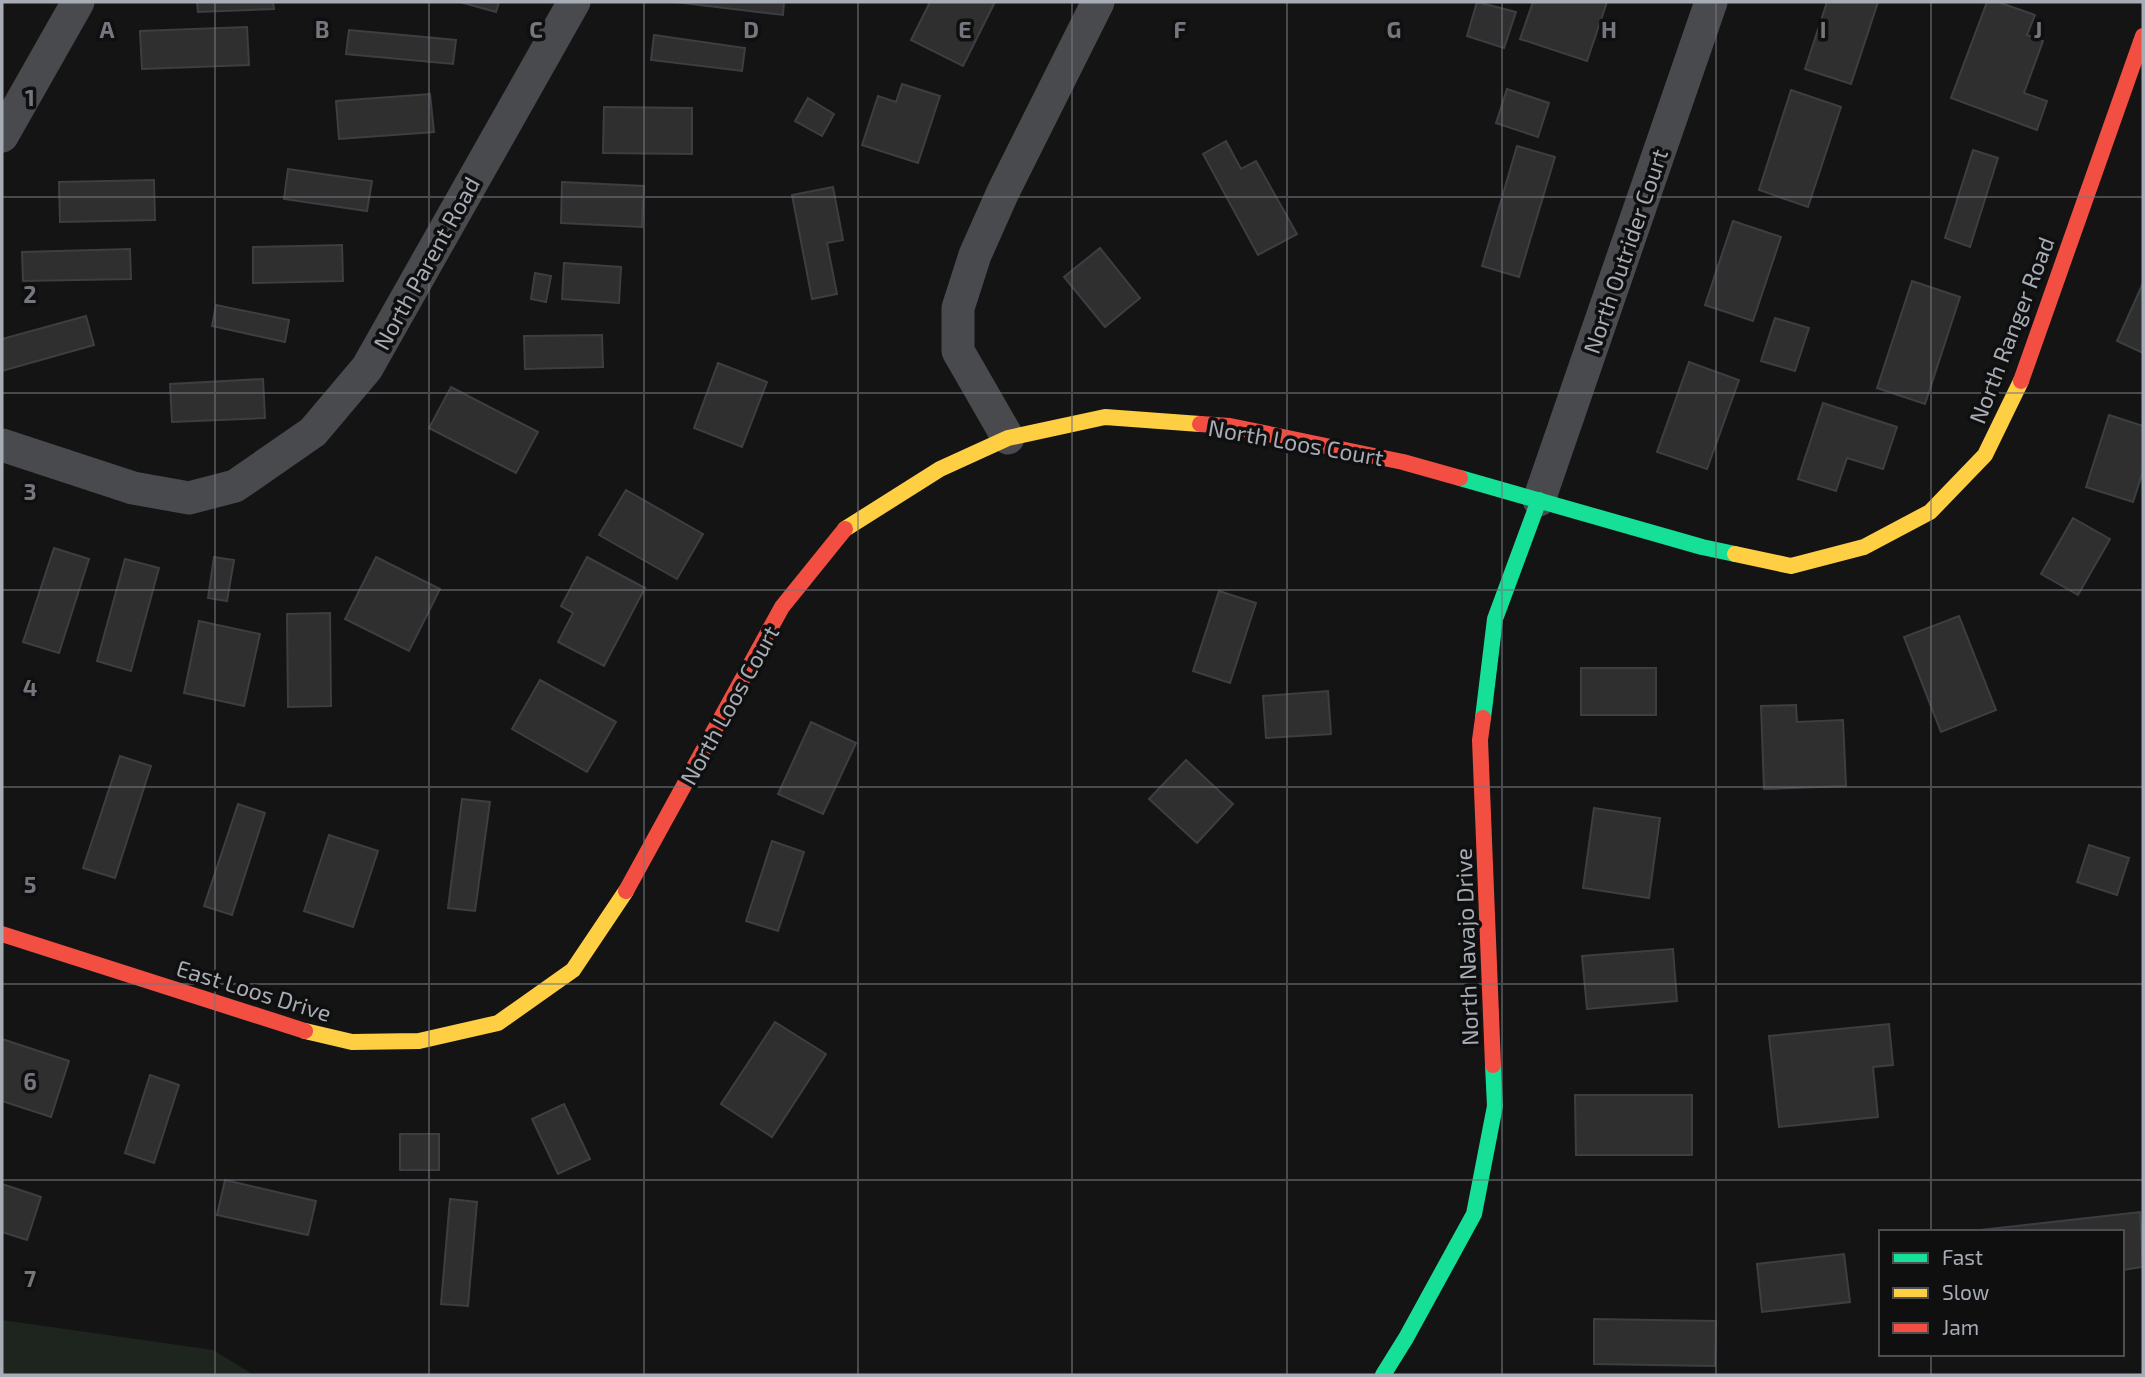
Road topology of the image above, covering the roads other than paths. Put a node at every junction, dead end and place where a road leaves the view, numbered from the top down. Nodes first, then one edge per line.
1 (78, 2) edge
2 (574, 2) edge
3 (1098, 2) edge
4 (1711, 2) edge
5 (2143, 36) edge
6 (2, 136) edge
7 (1008, 438) junction
8 (2, 445) edge
9 (1539, 500) junction
10 (2, 934) edge
11 (498, 1023) joint
12 (1382, 1375) edge

1 - 6 street
2 - 8 street, North Parent Road
3 - 7 street
4 - 9 street, North Outrider Court
5 - 9 street, North Ranger Road
7 - 9 street, North Loos Court
7 - 11 street, North Loos Court
9 - 12 street, North Navajo Drive
10 - 11 street, East Loos Drive

